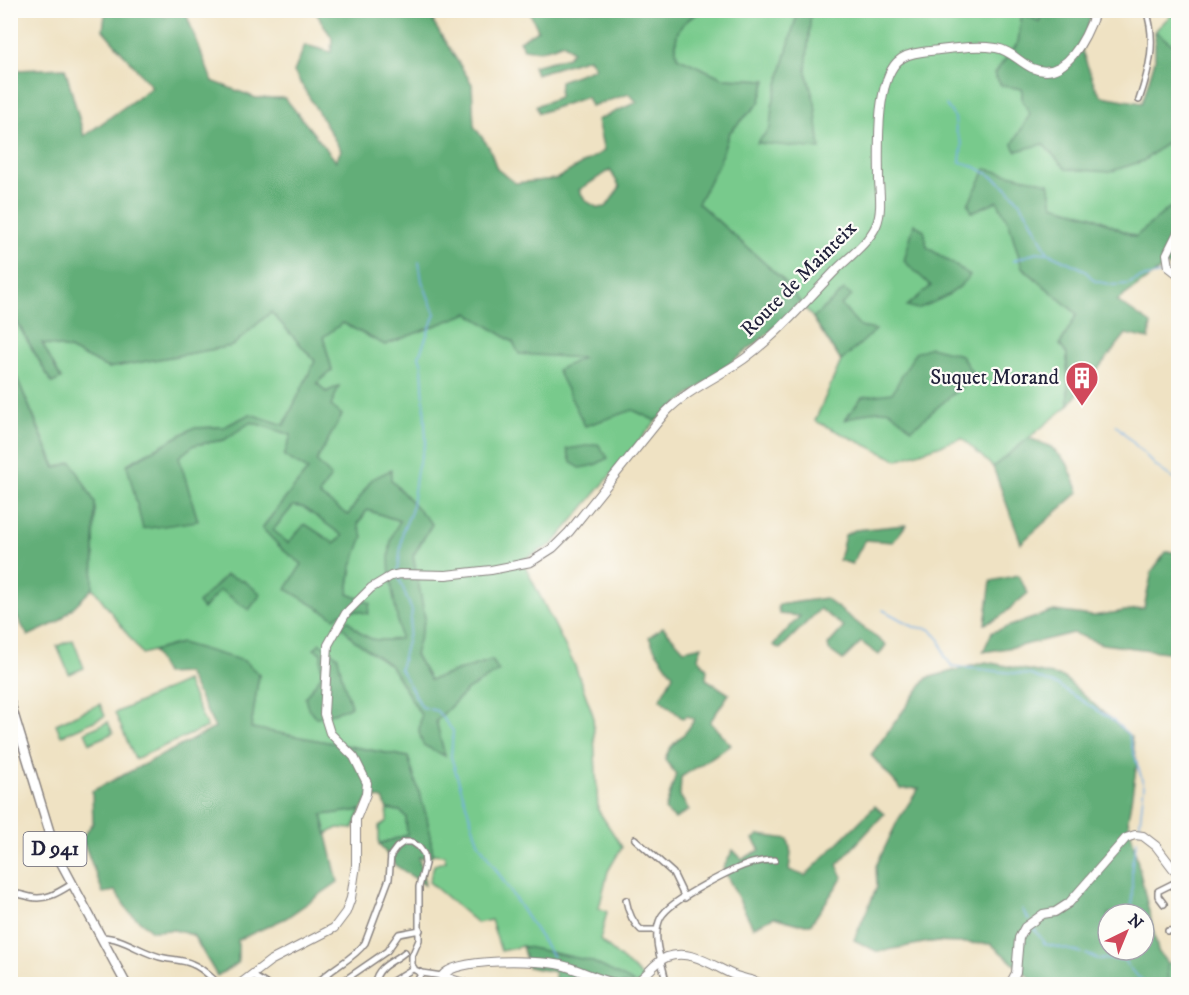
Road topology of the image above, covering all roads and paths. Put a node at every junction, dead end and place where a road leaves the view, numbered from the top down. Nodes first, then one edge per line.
1 (1096, 10) edge
2 (1146, 10) edge
3 (1139, 100) dead end
4 (1179, 232) edge
5 (1179, 274) edge
6 (10, 702) edge
7 (635, 839) dead end
8 (775, 860) dead end
9 (1179, 874) edge
10 (1179, 881) edge
11 (72, 884) junction
12 (10, 894) edge
13 (684, 898) junction
14 (626, 900) dead end
15 (1164, 904) dead end
16 (420, 930) junction
17 (657, 930) junction
18 (1179, 930) edge
19 (1168, 931) dead end
20 (101, 937) junction
21 (394, 942) junction
22 (405, 952) junction
23 (412, 956) junction
24 (660, 961) junction
25 (414, 968) junction
26 (422, 973) junction
27 (251, 975) junction
28 (442, 976) junction
29 (392, 983) edge
30 (126, 984) edge
31 (219, 984) edge
32 (240, 984) edge
33 (266, 984) edge
34 (316, 984) edge
35 (339, 984) edge
36 (378, 984) edge
37 (415, 984) edge
38 (466, 984) edge
39 (666, 984) edge
40 (762, 984) edge
41 (1010, 984) edge

1 - 27 main road, Route de Mainteix
2 - 3 street
4 - 5 main road
6 - 11 main road, D 941
7 - 13 street
8 - 13 street
9 - 41 main road
10 - 15 street
11 - 12 street
11 - 20 main road, D 941
13 - 17 street
14 - 17 street
16 - 21 street
16 - 23 street
16 - 34 street
17 - 24 street
18 - 19 street
20 - 30 main road, D 941
20 - 31 street
21 - 22 street
21 - 35 street
22 - 23 street
22 - 36 street
23 - 25 street
24 - 28 main road
24 - 39 street
24 - 40 main road
25 - 26 street
25 - 29 street
26 - 28 street
26 - 37 street
27 - 32 main road
27 - 33 street
28 - 38 main road

